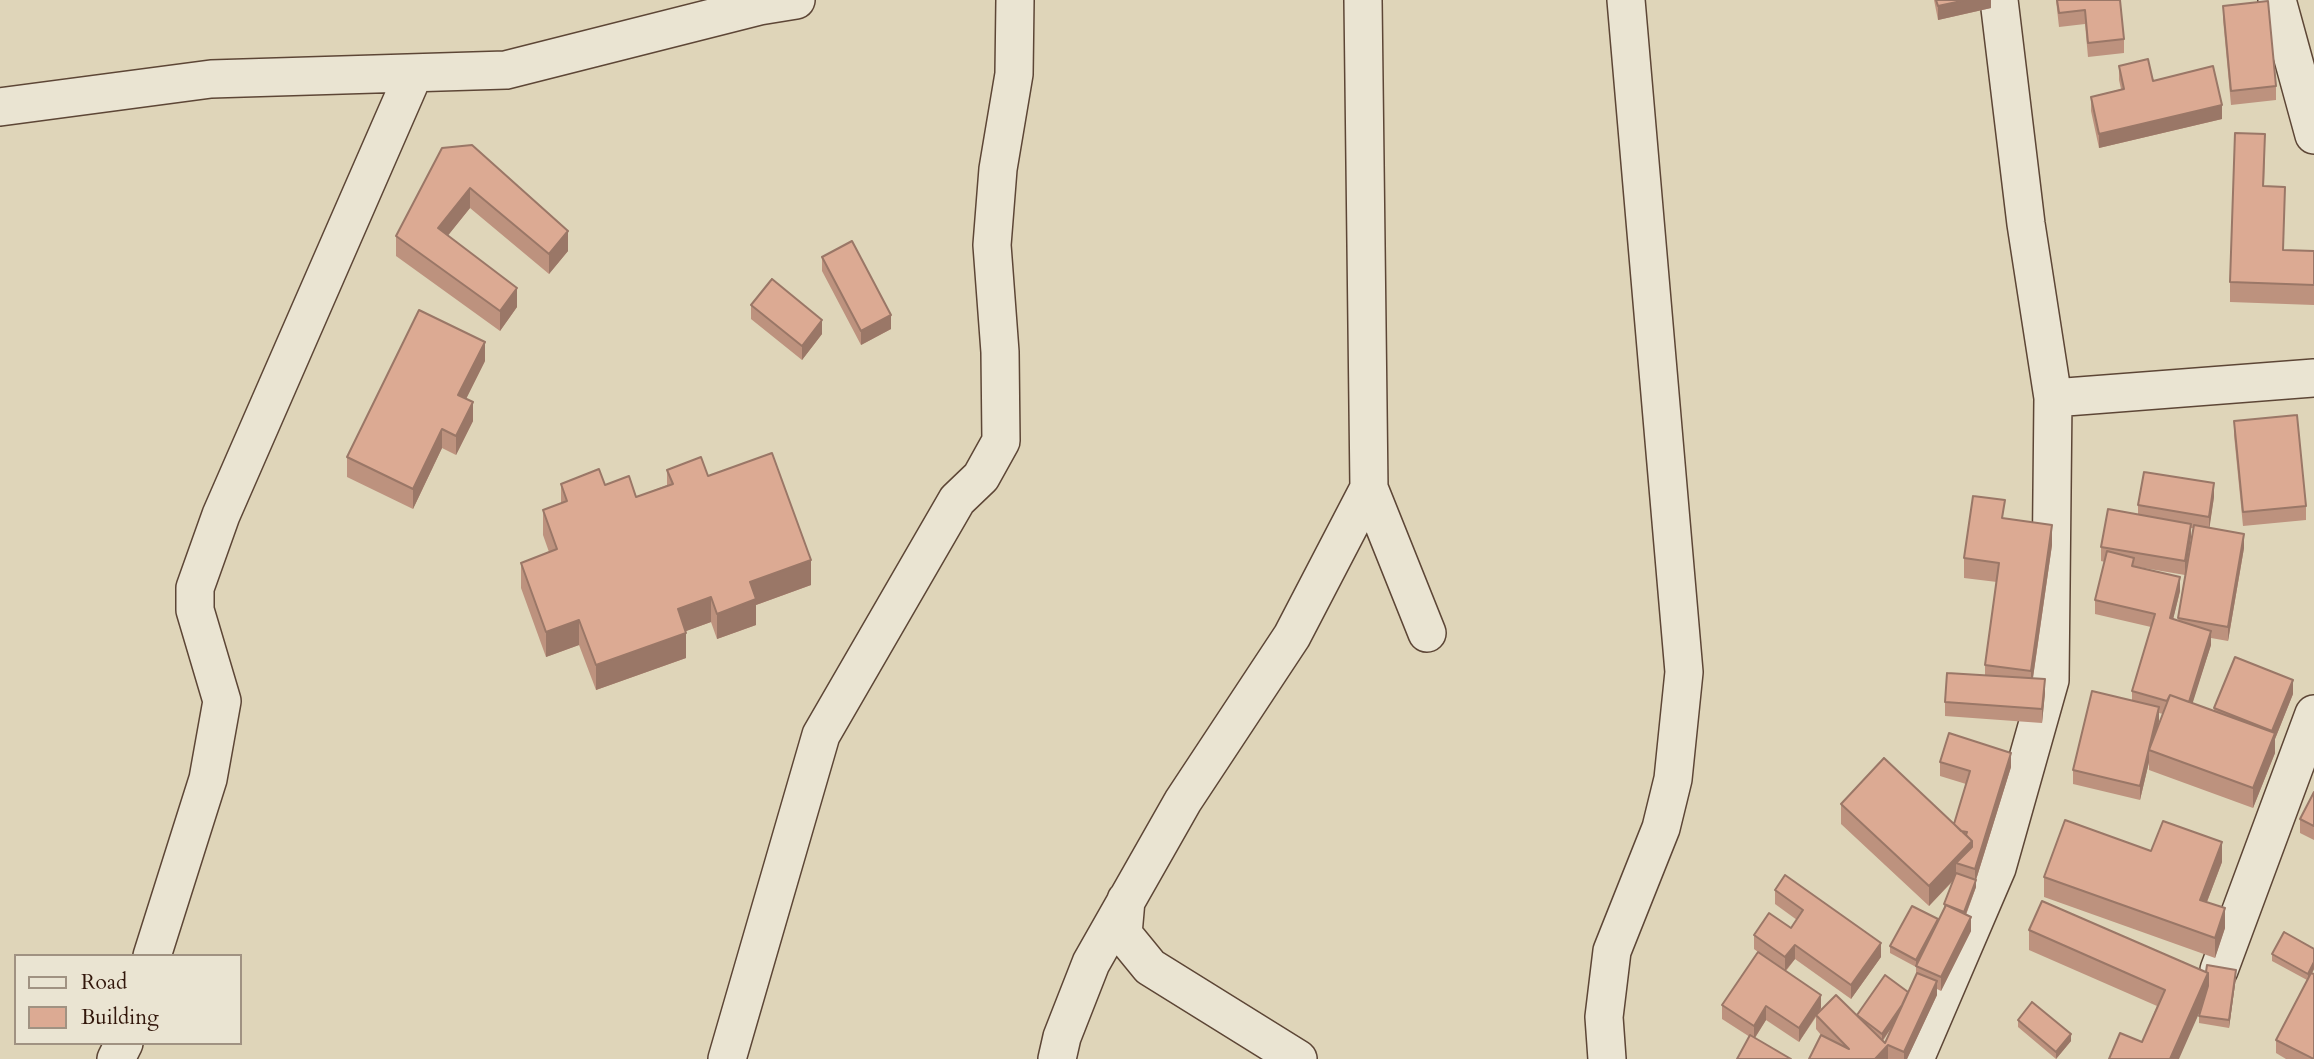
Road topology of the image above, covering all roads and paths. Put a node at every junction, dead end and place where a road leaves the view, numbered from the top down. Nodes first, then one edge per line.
1 (796, 0) edge
2 (1015, 0) edge
3 (1363, 0) edge
4 (1626, 0) edge
5 (2000, 0) edge
6 (2277, 0) edge
7 (414, 73) junction
8 (0, 107) edge
9 (2314, 135) edge
10 (2314, 379) edge
11 (2053, 398) junction
12 (1369, 488) junction
13 (1427, 634) dead end
14 (2314, 714) edge
15 (1126, 900) junction
16 (153, 954) edge
17 (2219, 971) edge
18 (727, 1059) edge
19 (1057, 1059) edge
20 (1298, 1059) edge
21 (1607, 1059) edge
22 (1915, 1059) edge

1 - 7 street
2 - 18 street
3 - 12 street
4 - 21 street
5 - 11 street
6 - 9 street
7 - 8 street
7 - 16 street
10 - 11 street
11 - 22 street
12 - 13 street
12 - 15 street
14 - 17 street
15 - 19 street
15 - 20 street

